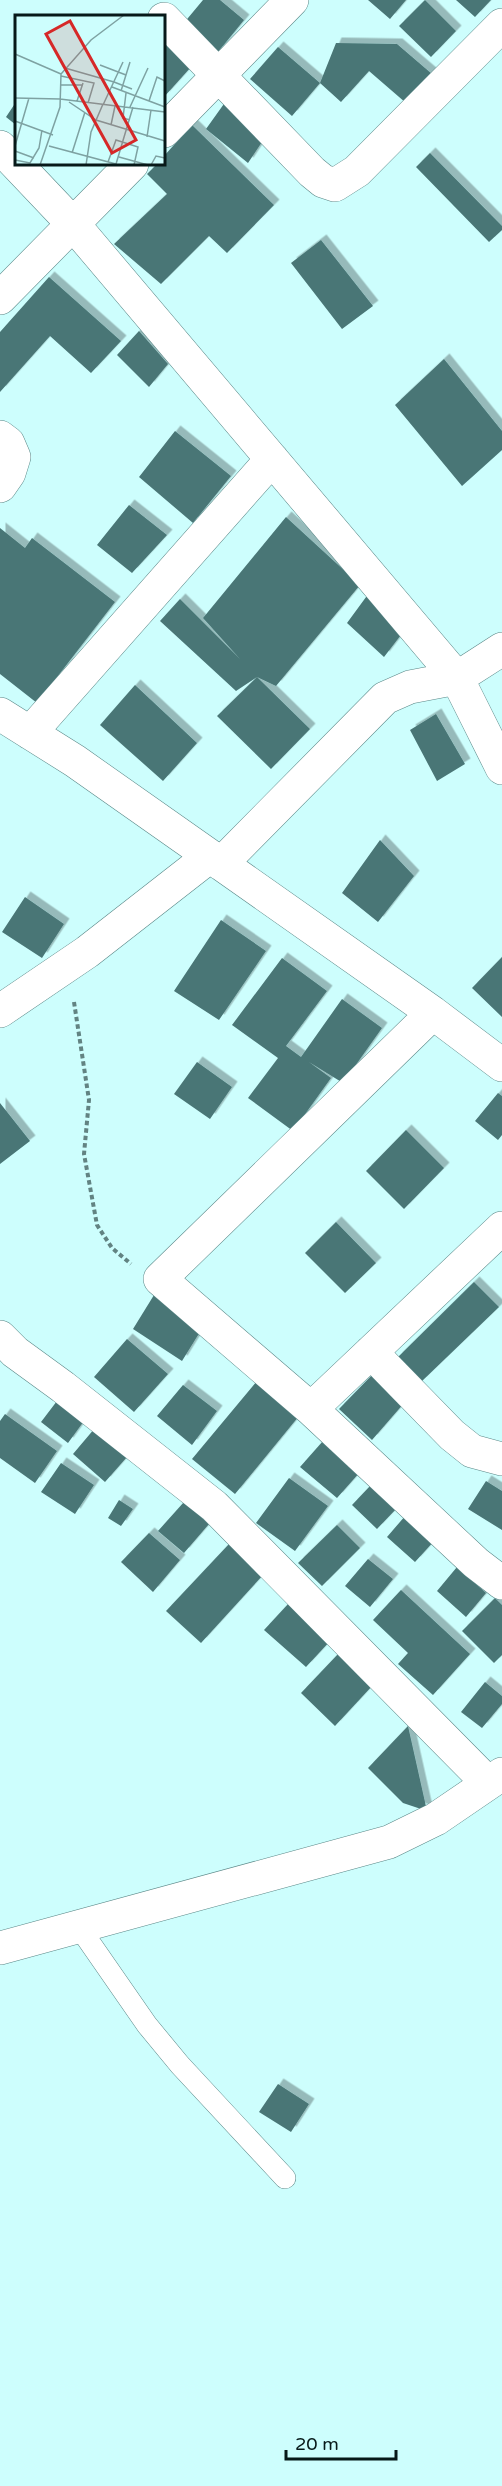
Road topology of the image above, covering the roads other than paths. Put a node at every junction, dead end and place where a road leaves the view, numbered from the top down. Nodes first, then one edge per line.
1 (144, 0) edge
2 (284, 2) edge
3 (159, 15) edge
4 (165, 21) edge
5 (502, 25) edge
6 (219, 74) junction
7 (165, 130) edge
8 (0, 147) edge
9 (15, 163) edge
10 (17, 165) edge
11 (131, 165) edge
12 (73, 224) junction
13 (0, 298) edge
14 (0, 437) edge
15 (272, 459) junction
16 (0, 486) edge
17 (502, 649) edge
18 (457, 678) junction
19 (0, 714) edge
20 (30, 733) junction
21 (502, 768) edge
22 (215, 860) junction
23 (0, 1011) edge
24 (433, 1013) junction
25 (502, 1065) edge
26 (502, 1228) edge
27 (0, 1337) edge
28 (371, 1352) junction
29 (311, 1409) junction
30 (502, 1459) edge
31 (502, 1583) edge
32 (494, 1778) edge
33 (79, 1927) junction
34 (0, 1948) edge
35 (285, 2178) dead end

1 - 3 street
2 - 6 street
4 - 6 street
5 - 6 street
6 - 7 street
8 - 9 street
10 - 12 street
11 - 12 street
12 - 13 street
12 - 15 street
14 - 16 street
15 - 18 street
15 - 20 street
17 - 18 street
18 - 21 street
18 - 22 street
19 - 20 street
20 - 22 street
22 - 23 street
22 - 24 street
24 - 25 street
24 - 29 street
26 - 28 street
27 - 32 street
28 - 29 street
28 - 30 street
29 - 31 street
32 - 33 street
33 - 34 street
33 - 35 lane

